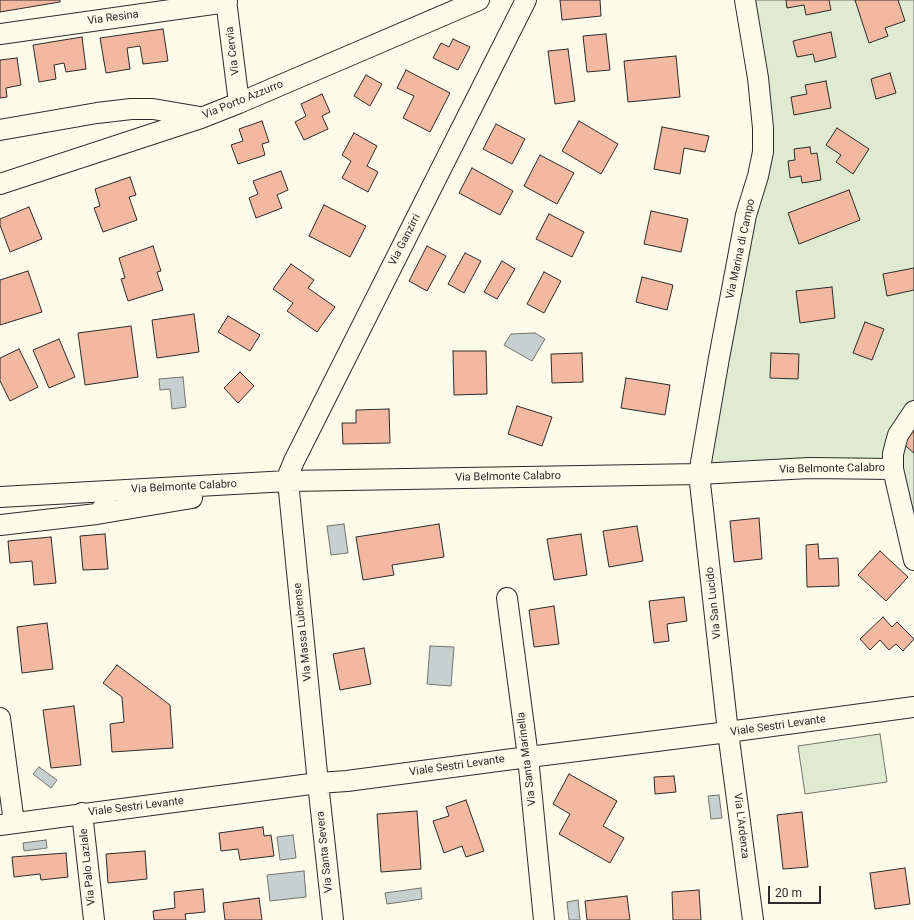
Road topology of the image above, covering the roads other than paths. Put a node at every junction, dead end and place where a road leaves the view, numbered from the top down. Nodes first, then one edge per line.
1 (479, 0) edge
2 (526, 0) edge
3 (745, 0) edge
4 (226, 1) edge
5 (0, 34) edge
6 (239, 103) junction
7 (201, 118) junction
8 (0, 130) edge
9 (0, 184) edge
10 (914, 411) edge
11 (893, 469) junction
12 (699, 474) junction
13 (288, 481) junction
14 (123, 490) junction
15 (0, 497) edge
16 (97, 514) junction
17 (0, 525) edge
18 (914, 560) edge
19 (507, 598) dead end
20 (914, 707) edge
21 (0, 718) edge
22 (728, 732) junction
23 (528, 757) junction
24 (318, 784) junction
25 (82, 813) junction
26 (7, 824) edge
27 (94, 920) edge
28 (333, 920) edge
29 (544, 920) edge
30 (753, 920) edge

1 - 6 street, Via Porto Azzurro
2 - 13 street, Via Ganzirri
3 - 12 street, Via Marina di Campo
4 - 5 street, Via Resina
4 - 6 street, Via Cervia
6 - 7 street, Via Porto Azzurro
7 - 8 street
7 - 9 street, Via Porto Azzurro
10 - 11 street
11 - 12 street, Via Belmonte Calabro
11 - 18 street
12 - 13 street, Via Belmonte Calabro
12 - 22 street, Via San Lucido
13 - 14 street, Via Belmonte Calabro
13 - 16 street
13 - 24 street, Via Massa Lubrense
14 - 15 street, Via Belmonte Calabro
14 - 16 street, Via Belmonte Calabro
16 - 17 street
19 - 23 street, Via Santa Marinella
20 - 22 street, Viale Sestri Levante
21 - 26 street
22 - 23 street, Viale Sestri Levante
22 - 30 street, Via L'Ardenza
23 - 24 street, Viale Sestri Levante
23 - 29 street, Via Santa Marinella
24 - 25 street, Viale Sestri Levante
24 - 28 street, Via Santa Severa
25 - 26 street, Viale Sestri Levante
25 - 27 street, Via Palo Laziale

